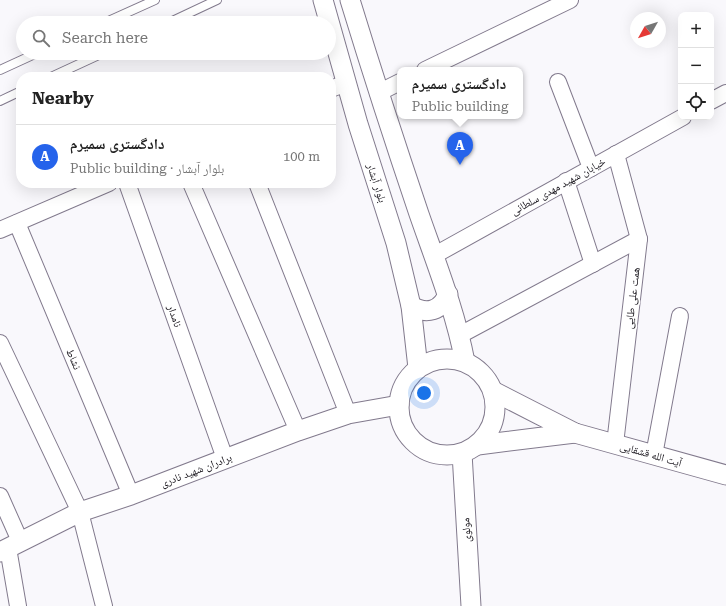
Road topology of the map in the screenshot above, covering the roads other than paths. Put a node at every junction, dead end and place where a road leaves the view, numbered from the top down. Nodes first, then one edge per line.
1 (155, 0) edge
2 (217, 0) edge
3 (323, 0) edge
4 (350, 0) edge
5 (570, 0) edge
6 (120, 16) edge
7 (183, 16) edge
8 (326, 16) edge
9 (22, 60) edge
10 (88, 60) edge
11 (334, 60) edge
12 (431, 67) edge
13 (0, 70) edge
14 (62, 72) edge
15 (558, 82) dead end
16 (397, 84) edge
17 (339, 86) edge
18 (16, 93) edge
19 (378, 93) junction
20 (726, 93) edge
21 (714, 100) edge
22 (0, 101) edge
23 (678, 120) edge
24 (616, 154) junction
25 (592, 168) junction
26 (566, 181) junction
27 (98, 188) edge
28 (130, 188) edge
29 (193, 188) edge
30 (259, 188) edge
31 (17, 223) junction
32 (0, 230) edge
33 (639, 239) junction
34 (433, 256) junction
35 (593, 264) junction
36 (448, 294) junction
37 (412, 306) junction
38 (680, 316) dead end
39 (460, 335) junction
40 (0, 343) edge
41 (465, 362) junction
42 (418, 368) junction
43 (493, 391) junction
44 (399, 405) junction
45 (348, 414) junction
46 (298, 431) junction
47 (575, 433) junction
48 (615, 444) junction
49 (470, 449) junction
50 (222, 450) dead end
51 (654, 455) junction
52 (725, 472) edge
53 (131, 495) junction
54 (0, 496) edge
55 (80, 512) junction
56 (9, 547) edge
57 (18, 606) edge
58 (104, 606) edge
59 (471, 606) edge

1 - 6 lane
2 - 7 lane
3 - 8 street, بلوار آبشار
4 - 19 street
5 - 12 street
9 - 13 lane
10 - 14 lane
11 - 17 street, بلوار آبشار
15 - 25 street
16 - 19 street
17 - 37 street, بلوار آبشار
18 - 22 lane
19 - 34 street
20 - 21 street
23 - 24 street, خیابان شهید مهدی سلطانی
24 - 25 street, خیابان شهید مهدی سلطانی
24 - 33 street, همت علی طایی
25 - 26 street, خیابان شهید مهدی سلطانی
26 - 34 street, خیابان شهید مهدی سلطانی
26 - 35 street
27 - 31 street
28 - 50 street, نامدار
29 - 46 street
30 - 45 street
31 - 32 street
31 - 53 street, نشاط
33 - 35 street
33 - 48 street, همت علی طایی
34 - 36 street
35 - 39 street
36 - 37 street
36 - 39 street
37 - 42 street, بلوار آبشار
38 - 51 street
39 - 41 street
40 - 55 street
41 - 42 street
41 - 43 street
42 - 44 street
43 - 47 street
43 - 49 street
44 - 45 street, برادران شهید نادری
44 - 49 street
45 - 46 street, برادران شهید نادری
46 - 53 street, برادران شهید نادری
47 - 48 street, آیت الله قشقایی
47 - 49 street
48 - 51 street, آیت الله قشقایی
49 - 59 street, مولوی
51 - 52 street, آیت الله قشقایی
53 - 55 street, برادران شهید نادری
54 - 56 street
55 - 56 street, برادران شهید نادری
55 - 58 street
56 - 57 street

